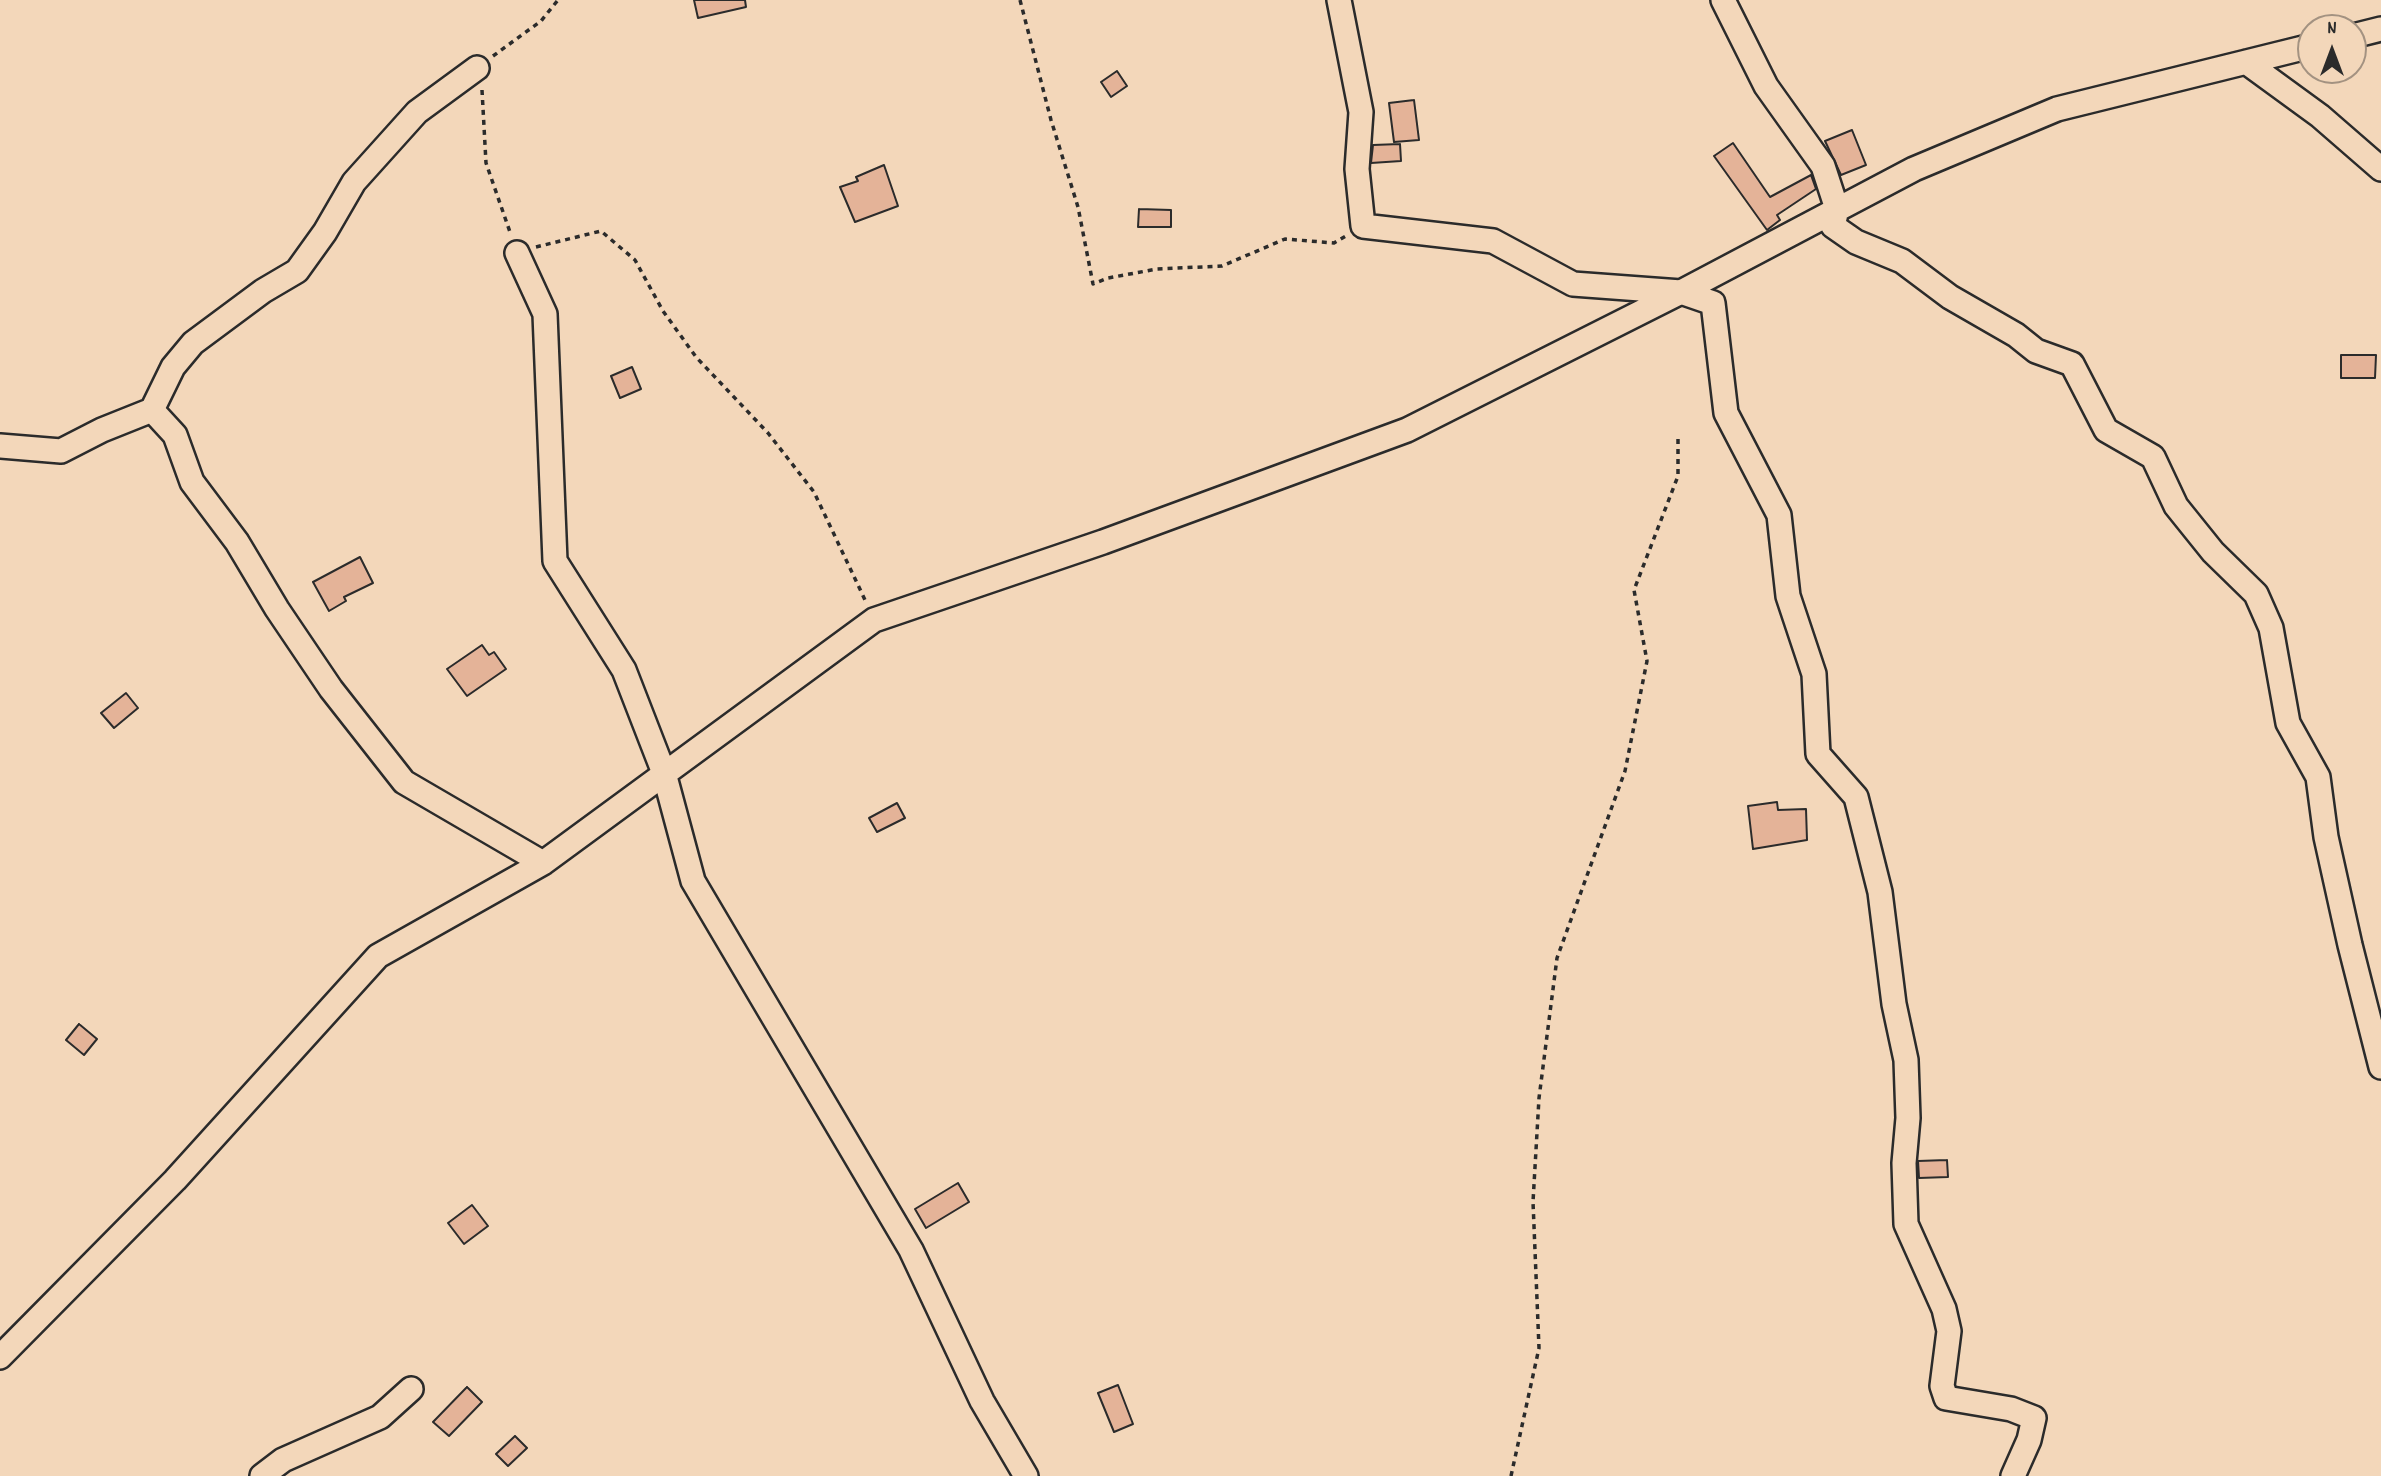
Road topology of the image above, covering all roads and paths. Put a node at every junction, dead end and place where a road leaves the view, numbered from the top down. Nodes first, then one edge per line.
1 (558, 0) edge
2 (1020, 0) edge
3 (1339, 0) edge
4 (1723, 0) edge
5 (2297, 49) edge
6 (2246, 62) junction
7 (477, 68) junction
8 (2381, 169) edge
9 (1837, 209) junction
10 (1363, 226) junction
11 (517, 253) junction
12 (1681, 292) junction
13 (152, 410) junction
14 (1678, 439) dead end
15 (0, 446) edge
16 (874, 620) junction
17 (664, 772) junction
18 (543, 863) junction
19 (2381, 1067) edge
20 (0, 1357) edge
21 (411, 1388) dead end
22 (261, 1476) edge
23 (1026, 1476) edge
24 (1511, 1476) edge
25 (2012, 1476) edge

1 - 7 path
2 - 10 path
3 - 10 street
4 - 9 street
5 - 6 street
6 - 8 street
6 - 9 street
7 - 11 path
7 - 13 street
9 - 12 street
9 - 19 street
10 - 12 street
11 - 16 path
11 - 17 street
12 - 16 street
12 - 25 street
13 - 15 street
13 - 18 street
14 - 24 path
16 - 17 street
17 - 18 street
17 - 23 street
18 - 20 street
21 - 22 street

